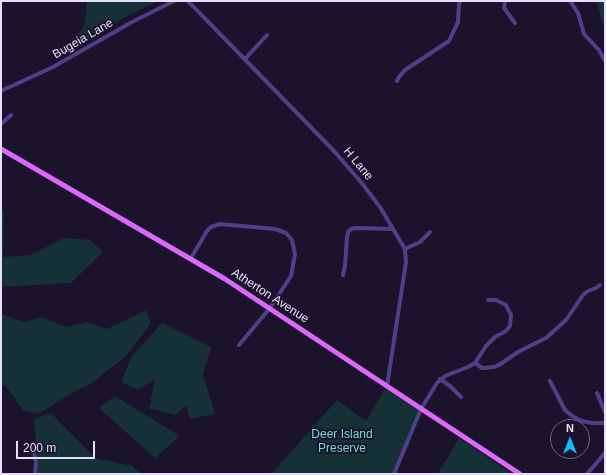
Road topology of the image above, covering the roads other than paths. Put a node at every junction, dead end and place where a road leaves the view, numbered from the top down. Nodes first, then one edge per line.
1 (174, 1) edge
2 (188, 1) edge
3 (461, 1) edge
4 (505, 1) edge
5 (570, 1) edge
6 (515, 23) dead end
7 (267, 36) dead end
8 (245, 59) junction
9 (605, 61) edge
10 (397, 81) dead end
11 (1, 91) edge
12 (11, 115) dead end
13 (1, 124) edge
14 (1, 149) edge
15 (393, 229) junction
16 (430, 232) dead end
17 (405, 249) junction
18 (191, 258) junction
19 (343, 275) dead end
20 (600, 285) dead end
21 (488, 300) dead end
22 (270, 308) junction
23 (239, 345) dead end
24 (475, 363) junction
25 (440, 379) junction
26 (550, 381) dead end
27 (387, 386) junction
28 (598, 393) dead end
29 (461, 397) dead end
30 (422, 409) junction
31 (605, 412) edge
32 (605, 423) edge
33 (32, 444) dead end
34 (605, 453) edge
35 (35, 474) edge
36 (394, 474) edge
37 (520, 474) edge
38 (587, 474) edge

1 - 11 street, Bugeia Lane
2 - 8 street, H Lane
3 - 10 street
4 - 6 street
5 - 9 street
7 - 8 street
8 - 15 street, H Lane
12 - 13 street
14 - 18 main road, Atherton Avenue
15 - 17 street, H Lane
15 - 19 street
16 - 17 street
17 - 27 street
18 - 22 main road, Atherton Avenue
18 - 22 street
20 - 24 street
21 - 24 street
22 - 23 street
22 - 27 main road, Atherton Avenue
24 - 25 street
25 - 29 street
25 - 30 street
26 - 32 street
27 - 30 main road, Atherton Avenue
28 - 31 street
30 - 36 street
30 - 37 main road, Atherton Avenue
33 - 35 street
34 - 38 street

